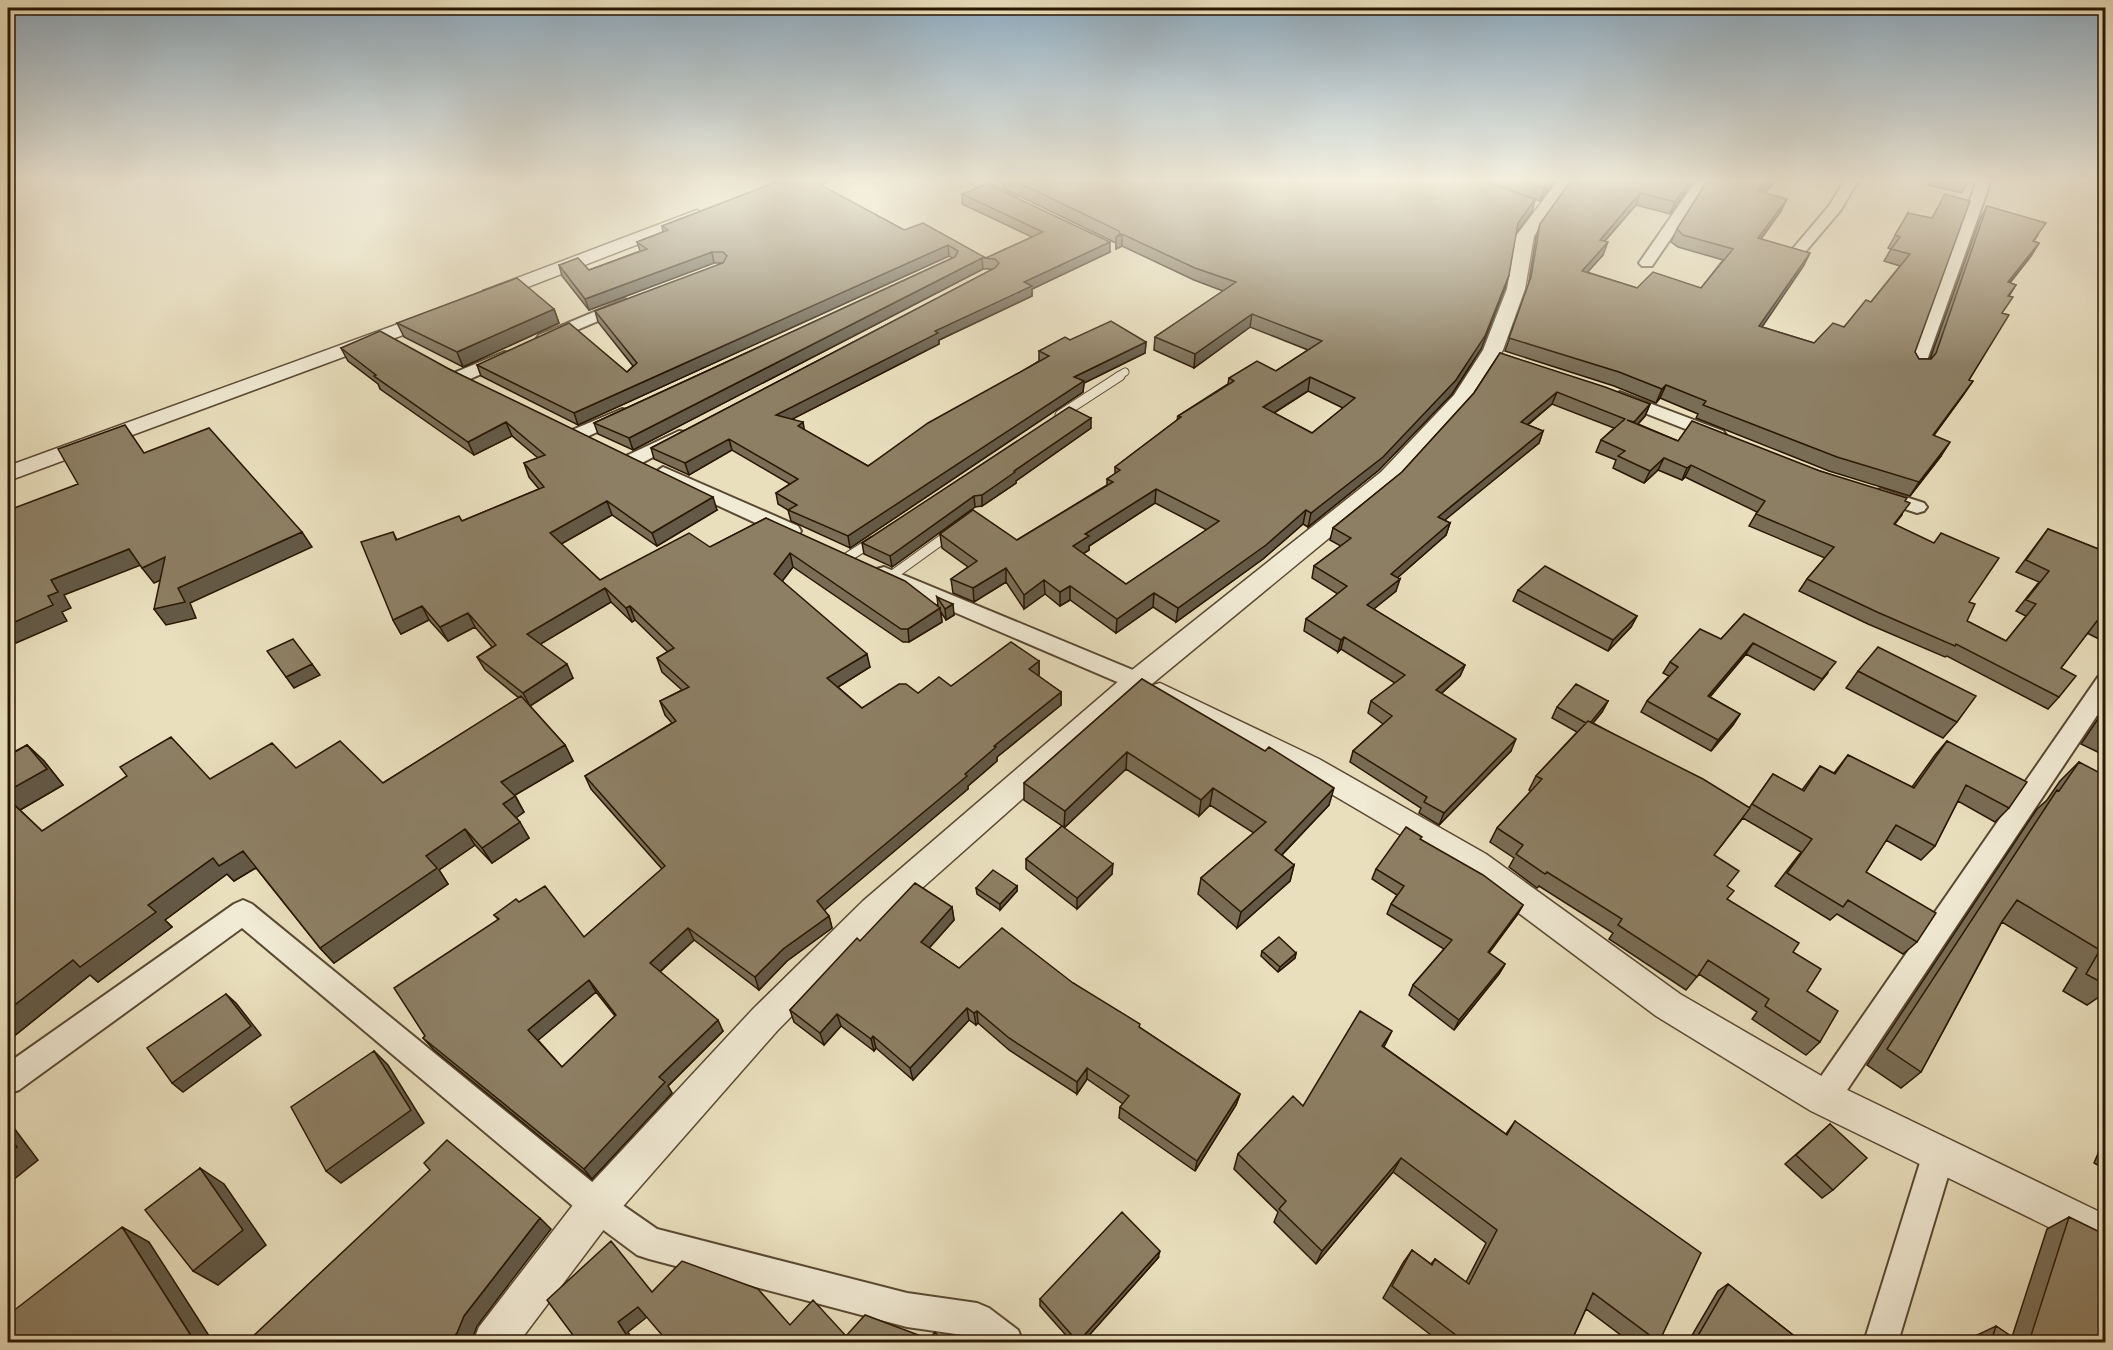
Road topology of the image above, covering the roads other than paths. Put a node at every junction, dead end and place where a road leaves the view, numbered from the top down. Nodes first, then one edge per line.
1 (631, 241) edge
2 (1524, 241) edge
3 (1662, 241) edge
4 (1807, 241) edge
5 (1962, 241) edge
6 (1795, 255) edge
7 (1647, 263) dead end
8 (636, 300) edge
9 (471, 302) edge
10 (450, 311) edge
11 (384, 336) junction
12 (404, 346) edge
13 (443, 366) edge
14 (1917, 366) edge
15 (1125, 372) dead end
16 (462, 376) junction
17 (483, 387) edge
18 (1608, 392) edge
19 (641, 405) edge
20 (1056, 418) edge
21 (557, 424) edge
22 (696, 427) edge
23 (578, 434) junction
24 (596, 443) edge
25 (1736, 443) edge
26 (615, 451) edge
27 (633, 460) junction
28 (8, 474) edge
29 (1864, 490) edge
30 (1917, 507) dead end
31 (961, 525) edge
32 (878, 537) edge
33 (805, 538) edge
34 (827, 548) edge
35 (848, 557) junction
36 (890, 577) junction
37 (1137, 681) junction
38 (2106, 683) edge
39 (8, 1080) edge
40 (1824, 1098) junction
41 (1939, 1153) junction
42 (597, 1206) junction
43 (2106, 1236) edge
44 (494, 1342) edge
45 (1006, 1342) edge
46 (1881, 1342) edge

1 - 9 street
2 - 37 street
3 - 7 street
4 - 6 street
5 - 14 street
8 - 16 street
10 - 11 street
11 - 12 street
11 - 28 street
13 - 16 street
15 - 20 lane
16 - 17 street
18 - 25 street
19 - 23 street
21 - 23 street
22 - 27 street
23 - 24 street
26 - 27 street
27 - 33 street
29 - 30 street
31 - 36 lane
32 - 35 lane
34 - 35 street
35 - 36 street
36 - 37 street
37 - 40 street
37 - 42 street
38 - 40 street
39 - 42 street
40 - 41 street
41 - 43 street
41 - 46 street
42 - 44 street
42 - 45 street

